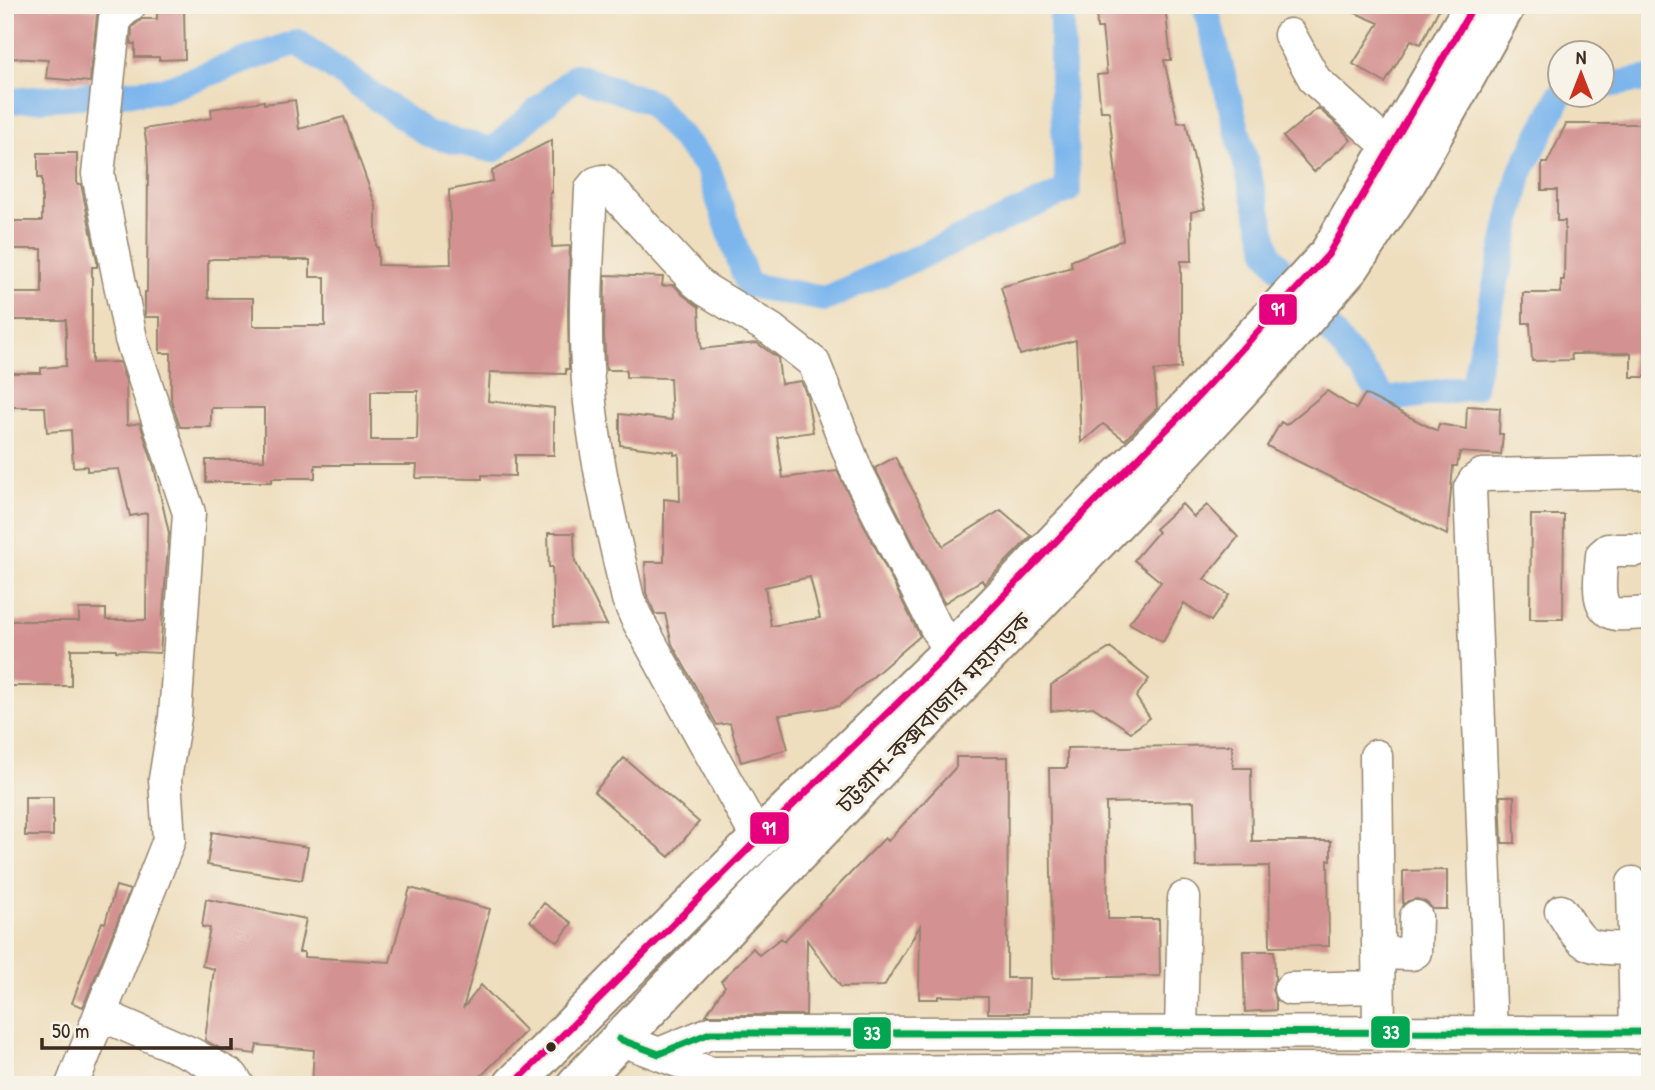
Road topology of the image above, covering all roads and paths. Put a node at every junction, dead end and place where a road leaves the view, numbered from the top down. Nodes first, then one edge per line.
1 (130, 5) edge
2 (1474, 5) edge
3 (1506, 5) edge
4 (1290, 35) dead end
5 (1391, 149) junction
6 (1339, 260) junction
7 (1278, 329) junction
8 (1650, 472) edge
9 (1636, 550) dead end
10 (1650, 613) edge
11 (949, 653) junction
12 (1376, 755) dead end
13 (758, 838) junction
14 (1633, 883) dead end
15 (1184, 898) dead end
16 (1561, 911) dead end
17 (1416, 917) dead end
18 (1642, 947) edge
19 (1378, 953) junction
20 (1378, 987) junction
21 (1290, 989) dead end
22 (100, 1014) junction
23 (1181, 1032) junction
24 (1379, 1032) junction
25 (1491, 1032) junction
26 (1643, 1032) edge
27 (619, 1039) junction
28 (659, 1054) junction
29 (1650, 1070) edge
30 (1261, 1077) edge
31 (1541, 1078) edge
32 (72, 1085) edge
33 (238, 1085) edge
34 (513, 1085) edge
35 (576, 1085) edge

1 - 22 street
2 - 5 highway
3 - 6 highway
4 - 5 street
5 - 6 highway
6 - 7 highway
7 - 11 highway
7 - 27 highway, চট্টগ্রাম-কক্সবাজার মহাসড়ক
8 - 25 street
9 - 10 street
11 - 13 highway
11 - 13 street
12 - 19 street
13 - 34 highway
14 - 18 street
15 - 23 street
16 - 18 street
17 - 19 street
18 - 26 street
19 - 20 street
20 - 21 street
20 - 24 street
22 - 32 street
22 - 33 street
23 - 24 street
23 - 28 street
24 - 25 street
25 - 26 street
27 - 28 street
27 - 35 highway, চট্টগ্রাম-কক্সবাজার মহাসড়ক
28 - 30 street
29 - 31 street
30 - 31 street

